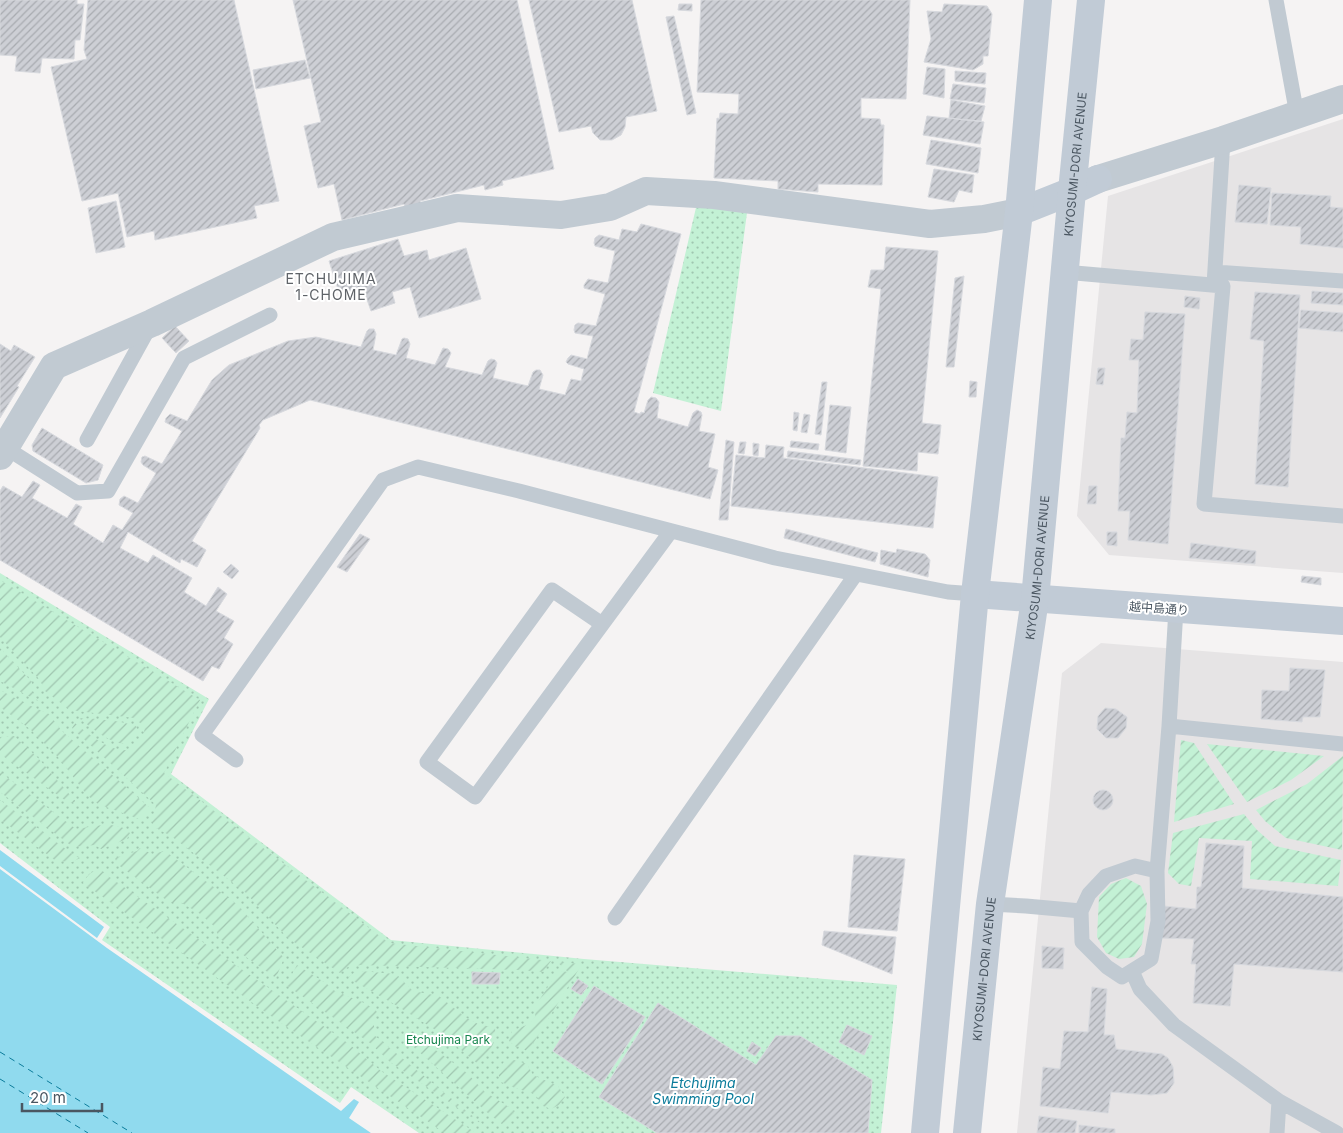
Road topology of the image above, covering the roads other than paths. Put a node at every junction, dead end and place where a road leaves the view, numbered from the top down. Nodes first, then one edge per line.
1 (1038, 0) edge
2 (1091, 0) edge
3 (1276, 0) edge
4 (1343, 100) edge
5 (1297, 115) junction
6 (1223, 140) junction
7 (1098, 179) joint
8 (1072, 191) junction
9 (1019, 212) junction
10 (1064, 272) junction
11 (1215, 279) junction
12 (1343, 281) edge
13 (270, 315) dead end
14 (152, 323) junction
15 (87, 440) dead end
16 (3, 452) edge
17 (1343, 516) edge
18 (671, 530) junction
19 (856, 574) junction
20 (976, 594) junction
21 (1035, 599) junction
22 (1176, 609) junction
23 (1343, 621) edge
24 (602, 624) junction
25 (1169, 726) junction
26 (1343, 744) edge
27 (236, 760) dead end
28 (1157, 871) junction
29 (990, 904) junction
30 (1081, 911) junction
31 (615, 918) dead end
32 (1132, 971) junction
33 (1279, 1101) junction
34 (925, 1133) edge
35 (967, 1133) edge
36 (1277, 1133) edge
37 (1337, 1133) edge

1 - 9 main road
2 - 8 main road, KIYOSUMI-DORI AVENUE
3 - 5 lane
4 - 5 street
5 - 6 street
6 - 7 street
6 - 11 lane
7 - 8 main road
8 - 9 main road
8 - 10 main road, KIYOSUMI-DORI AVENUE
9 - 14 street
9 - 20 main road
10 - 11 lane
10 - 21 main road, KIYOSUMI-DORI AVENUE
11 - 12 lane
11 - 17 lane
13 - 16 lane
14 - 15 lane
14 - 16 street
18 - 19 lane
18 - 24 lane
18 - 27 lane
19 - 20 lane
19 - 31 lane
20 - 21 main road, 越中島通り
20 - 34 main road
21 - 22 main road, 越中島通り
21 - 29 main road, KIYOSUMI-DORI AVENUE
22 - 23 main road, 越中島通り
22 - 25 lane
24 - 24 lane
25 - 26 lane
25 - 28 lane
28 - 30 lane
28 - 32 lane
29 - 30 lane
29 - 35 main road, KIYOSUMI-DORI AVENUE
30 - 32 lane
32 - 33 lane
33 - 36 lane
33 - 37 lane

